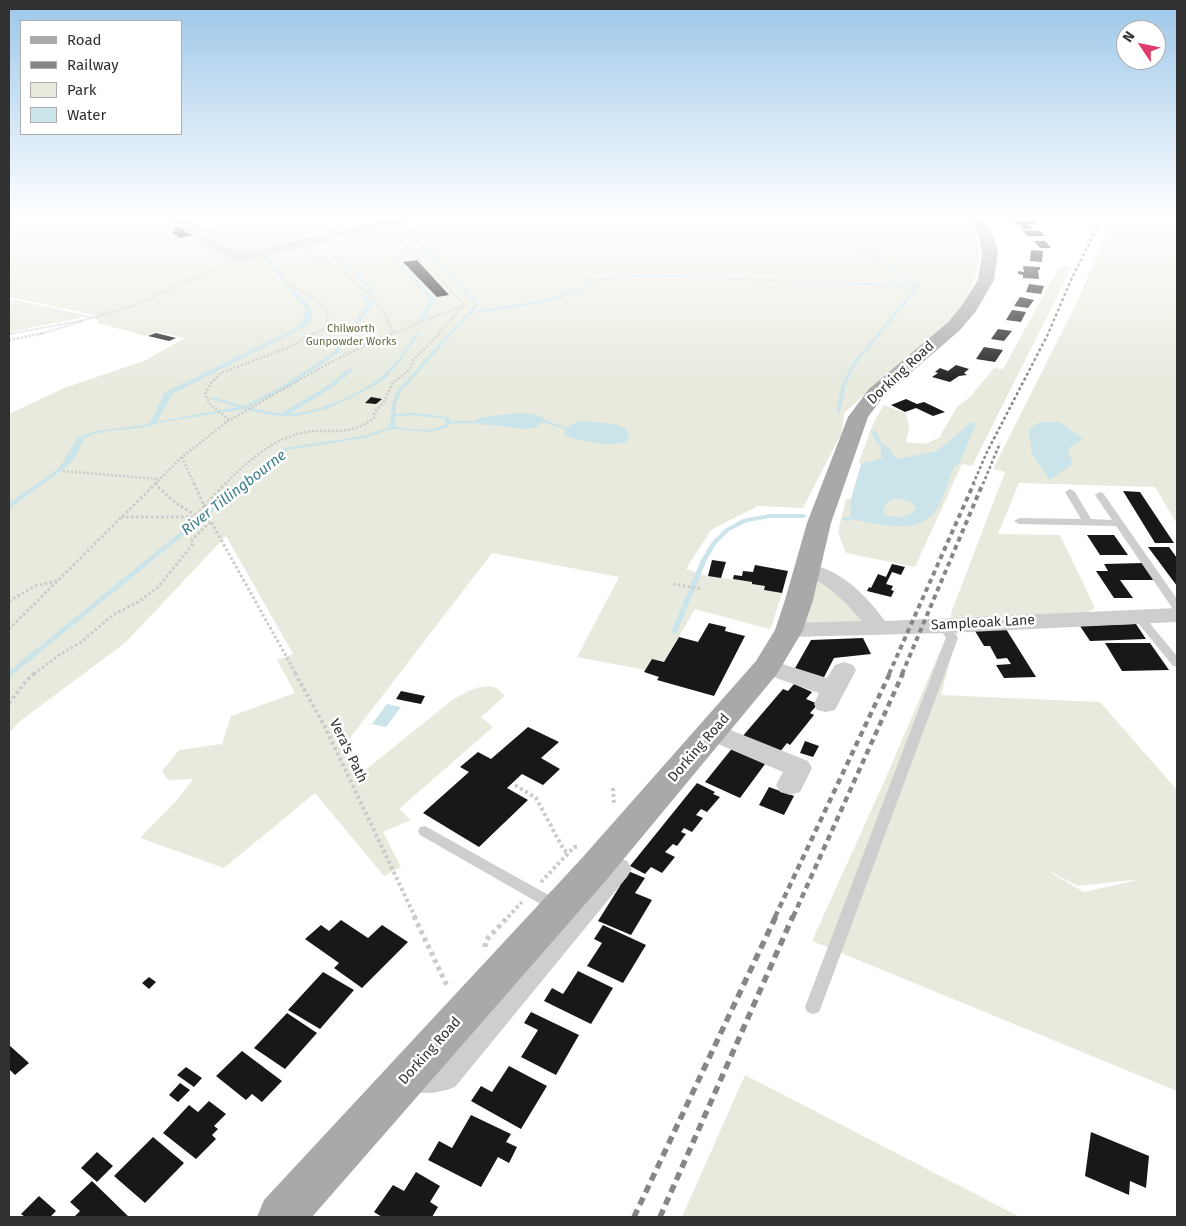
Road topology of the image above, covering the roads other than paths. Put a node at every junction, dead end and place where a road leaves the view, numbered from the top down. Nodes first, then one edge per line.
1 (987, 274) edge
2 (1070, 492) dead end
3 (1100, 495) dead end
4 (1020, 521) dead end
5 (1088, 523) junction
6 (1119, 524) junction
7 (806, 571) junction
8 (1177, 607) edge
9 (1177, 615) edge
10 (1138, 616) junction
11 (944, 626) junction
12 (878, 627) junction
13 (789, 630) junction
14 (1177, 663) edge
15 (767, 667) junction
16 (834, 688) dead end
17 (713, 732) junction
18 (797, 771) dead end
19 (425, 830) dead end
20 (606, 869) junction
21 (560, 908) junction
22 (538, 947) junction
23 (813, 1007) dead end
24 (409, 1075) joint
25 (281, 1217) edge

1 - 7 main road, Dorking Road
2 - 5 lane
3 - 6 lane
4 - 5 lane
5 - 6 lane
6 - 8 lane
7 - 12 street
7 - 13 main road, Dorking Road
9 - 10 street, Sampleoak Lane
10 - 11 street, Sampleoak Lane
10 - 14 lane
11 - 12 street, Sampleoak Lane
11 - 23 lane
12 - 13 street, Sampleoak Lane
13 - 15 main road, Dorking Road
15 - 16 street
15 - 17 main road, Dorking Road
17 - 18 street
17 - 20 main road, Dorking Road
19 - 21 lane
20 - 21 main road, Dorking Road
20 - 22 street
21 - 22 main road, Dorking Road
22 - 24 street
24 - 25 main road, Dorking Road

